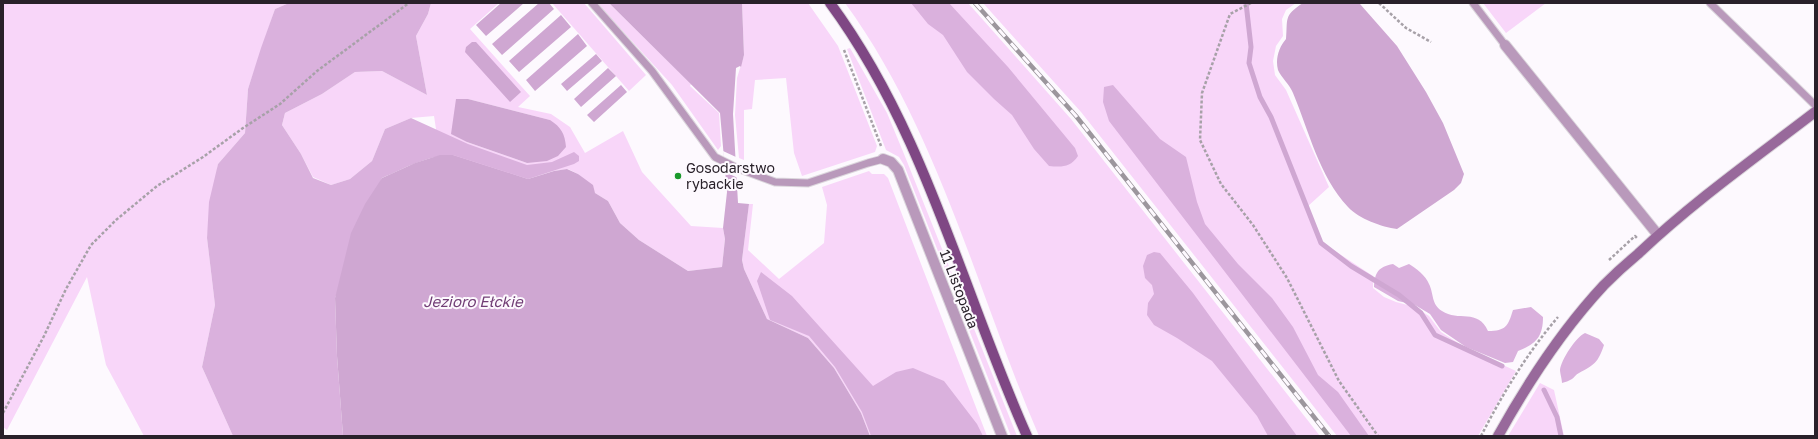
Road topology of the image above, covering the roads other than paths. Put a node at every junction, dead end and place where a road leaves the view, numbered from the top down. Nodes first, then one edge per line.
1 (592, 3) edge
2 (830, 3) edge
3 (1473, 3) edge
4 (1710, 3) edge
5 (1505, 45) joint
6 (1815, 105) edge
7 (1815, 112) edge
8 (883, 159) joint
9 (1658, 235) junction
10 (1002, 436) edge
11 (1027, 436) edge
12 (1498, 436) edge

1 - 8 lane
2 - 11 main road
3 - 5 lane
4 - 6 lane
5 - 9 street
7 - 9 main road
8 - 10 street, 11 Listopada
9 - 12 main road

